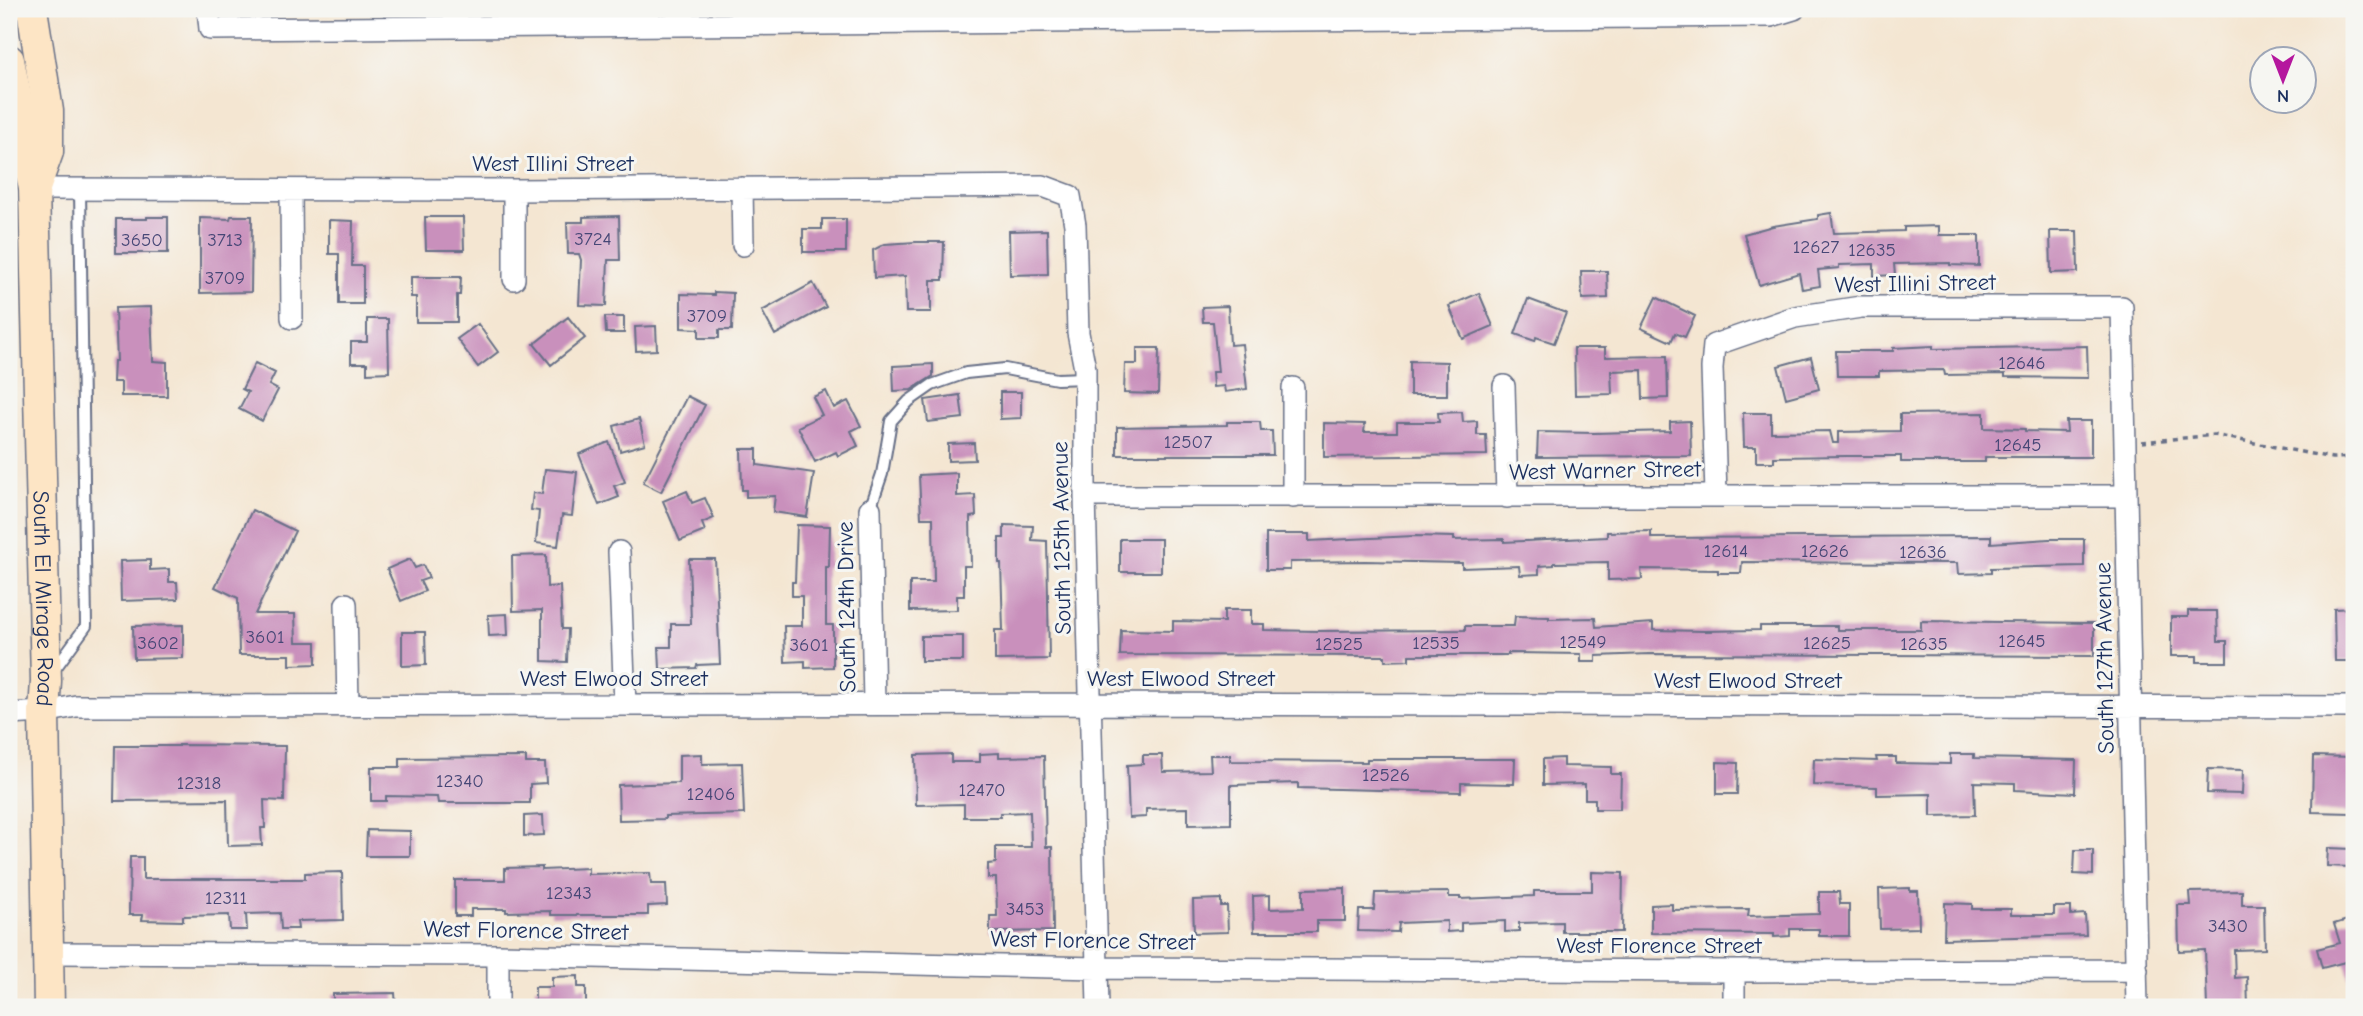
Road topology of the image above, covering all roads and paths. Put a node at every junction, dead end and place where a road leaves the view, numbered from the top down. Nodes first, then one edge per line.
1 (32, 9) edge
2 (1794, 9) edge
3 (1055, 16) edge
4 (209, 19) edge
5 (9, 60) edge
6 (742, 188) junction
7 (34, 189) junction
8 (80, 189) junction
9 (291, 190) junction
10 (514, 190) junction
11 (1070, 196) joint
12 (743, 245) dead end
13 (514, 279) dead end
14 (2122, 307) joint
15 (292, 318) dead end
16 (1085, 377) junction
17 (1504, 386) dead end
18 (1293, 388) dead end
19 (2126, 443) junction
20 (2354, 457) edge
21 (1716, 495) junction
22 (1085, 496) junction
23 (2126, 496) junction
24 (1293, 497) junction
25 (1507, 498) junction
26 (870, 509) joint
27 (619, 552) dead end
28 (345, 604) dead end
29 (46, 681) junction
30 (874, 704) junction
31 (1090, 704) junction
32 (348, 705) junction
33 (625, 705) junction
34 (2131, 707) junction
35 (2354, 707) edge
36 (44, 712) junction
37 (9, 714) edge
38 (48, 953) junction
39 (498, 955) junction
40 (1097, 968) junction
41 (2137, 970) junction
42 (1734, 971) junction
43 (49, 1007) edge
44 (498, 1007) edge
45 (1098, 1007) edge
46 (1734, 1007) edge
47 (2137, 1007) edge

1 - 7 main road, South El Mirage Road
2 - 3 street
3 - 4 street
5 - 7 main road, South El Mirage Road
6 - 10 street, West Illini Street
6 - 11 street, West Illini Street
6 - 12 street
7 - 8 street, West Illini Street
7 - 29 main road, South El Mirage Road
8 - 9 street, West Illini Street
8 - 29 lane
9 - 10 street, West Illini Street
9 - 15 street
10 - 13 street
11 - 16 street, South 125th Avenue
14 - 19 street, South 127th Avenue
14 - 21 street, West Illini Street
16 - 22 street, South 125th Avenue
16 - 26 lane
17 - 25 street
18 - 24 street
19 - 20 path
19 - 23 street, South 127th Avenue
21 - 23 street, West Warner Street
21 - 25 street, West Warner Street
22 - 24 street, West Warner Street
22 - 31 street, South 125th Avenue
23 - 34 street, South 127th Avenue
24 - 25 street, West Warner Street
26 - 30 street, South 124th Drive
27 - 33 street
28 - 32 street
29 - 36 main road, South El Mirage Road
30 - 31 street, West Elwood Street
30 - 33 street, West Elwood Street
31 - 34 street, West Elwood Street
31 - 40 street, South 125th Avenue
32 - 33 street, West Elwood Street
32 - 36 street, West Elwood Street
34 - 35 street, West Elwood Street
34 - 41 street, South 127th Avenue
36 - 37 street, West Elwood Street
36 - 38 main road, South El Mirage Road
38 - 39 street, West Florence Street
38 - 43 main road, South El Mirage Road
39 - 40 street, West Florence Street
39 - 44 street
40 - 42 street, West Florence Street
40 - 45 street, South 125th Avenue
41 - 42 street, West Florence Street
41 - 47 street, South 127th Avenue
42 - 46 street

